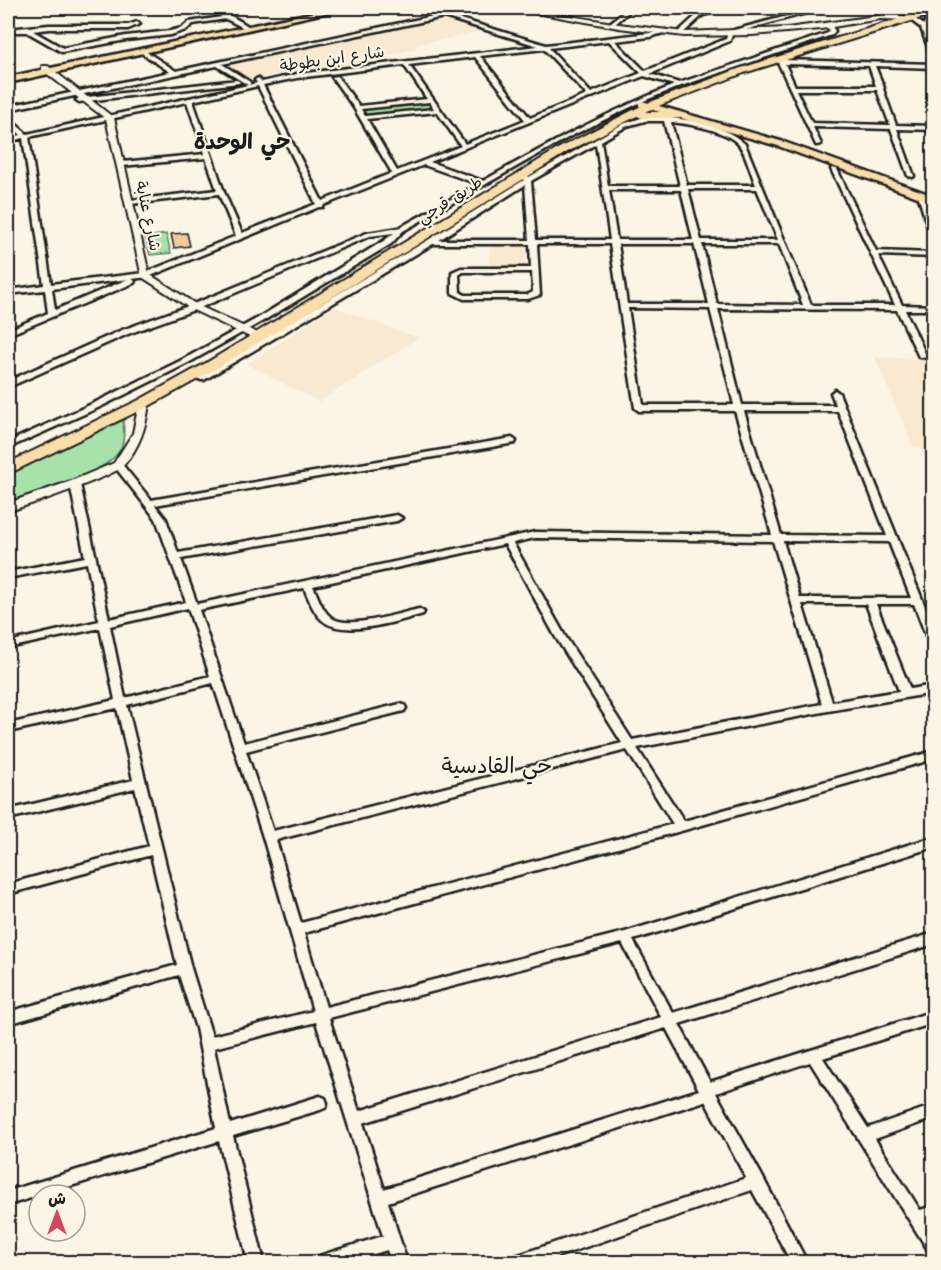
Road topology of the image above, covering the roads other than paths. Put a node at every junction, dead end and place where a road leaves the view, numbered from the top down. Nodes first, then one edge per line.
1 (209, 8) edge
2 (328, 8) edge
3 (343, 8) edge
4 (420, 8) edge
5 (512, 8) edge
6 (630, 8) edge
7 (726, 8) edge
8 (821, 8) edge
9 (864, 8) edge
10 (218, 9) edge
11 (541, 10) edge
12 (933, 10) edge
13 (443, 16) junction
14 (229, 17) junction
15 (933, 18) edge
16 (908, 19) edge
17 (137, 24) dead end
18 (612, 24) junction
19 (246, 26) junction
20 (829, 26) junction
21 (933, 27) edge
22 (28, 30) junction
23 (8, 31) edge
24 (664, 31) junction
25 (680, 33) junction
26 (730, 34) junction
27 (611, 40) junction
28 (545, 47) junction
29 (142, 51) junction
30 (476, 55) junction
31 (933, 56) edge
32 (780, 61) junction
33 (405, 63) junction
34 (218, 64) junction
35 (871, 64) junction
36 (933, 66) edge
37 (47, 69) junction
38 (175, 73) junction
39 (645, 74) junction
40 (334, 75) junction
41 (8, 78) edge
42 (254, 83) junction
43 (794, 88) junction
44 (881, 88) junction
45 (681, 89) junction
46 (82, 96) junction
47 (591, 96) junction
48 (189, 99) junction
49 (431, 100) junction
50 (649, 104) junction
51 (8, 108) edge
52 (357, 108) junction
53 (438, 110) junction
54 (680, 115) junction
55 (695, 115) junction
56 (628, 117) junction
57 (110, 118) junction
58 (362, 118) junction
59 (667, 119) junction
60 (8, 120) edge
61 (530, 120) junction
62 (810, 125) junction
63 (894, 127) junction
64 (933, 128) edge
65 (737, 132) junction
66 (26, 136) junction
67 (598, 140) junction
68 (8, 141) edge
69 (818, 144) dead end
70 (464, 146) junction
71 (560, 148) junction
72 (209, 156) junction
73 (426, 163) junction
74 (122, 164) junction
75 (834, 169) dead end
76 (396, 174) junction
77 (911, 176) dead end
78 (526, 177) junction
79 (486, 184) junction
80 (685, 187) junction
81 (759, 187) junction
82 (605, 188) junction
83 (221, 192) junction
84 (930, 195) edge
85 (130, 202) junction
86 (321, 206) junction
87 (401, 230) junction
88 (933, 234) edge
89 (240, 237) junction
90 (533, 240) junction
91 (415, 241) junction
92 (612, 241) junction
93 (698, 241) junction
94 (431, 242) junction
95 (781, 242) junction
96 (874, 253) junction
97 (933, 255) edge
98 (534, 270) junction
99 (145, 275) junction
100 (48, 287) junction
101 (8, 292) edge
102 (624, 306) junction
103 (899, 306) junction
104 (194, 307) junction
105 (715, 307) junction
106 (808, 307) junction
107 (933, 308) edge
108 (52, 314) junction
109 (8, 333) edge
110 (249, 333) junction
111 (933, 356) edge
112 (201, 378) dead end
113 (8, 384) edge
114 (835, 393) dead end
115 (144, 403) junction
116 (842, 408) junction
117 (739, 409) junction
118 (512, 441) dead end
119 (8, 446) edge
120 (8, 458) edge
121 (118, 465) junction
122 (8, 469) edge
123 (75, 484) junction
124 (150, 503) junction
125 (8, 507) edge
126 (397, 518) dead end
127 (776, 537) junction
128 (891, 539) junction
129 (507, 540) junction
130 (176, 557) junction
131 (91, 559) junction
132 (8, 575) edge
133 (307, 584) junction
134 (869, 600) junction
135 (795, 601) junction
136 (916, 601) junction
137 (193, 606) junction
138 (419, 612) dead end
139 (106, 624) junction
140 (933, 643) edge
141 (8, 645) edge
142 (216, 678) junction
143 (932, 692) edge
144 (906, 694) junction
145 (121, 703) junction
146 (828, 706) junction
147 (400, 708) dead end
148 (8, 728) edge
149 (630, 745) junction
150 (240, 748) junction
151 (933, 754) edge
152 (140, 783) junction
153 (8, 815) edge
154 (681, 826) junction
155 (269, 837) junction
156 (933, 842) edge
157 (156, 849) junction
158 (8, 889) edge
159 (296, 930) junction
160 (625, 937) junction
161 (933, 938) edge
162 (184, 968) junction
163 (321, 1014) junction
164 (933, 1017) edge
165 (8, 1018) edge
166 (670, 1022) junction
167 (205, 1044) junction
168 (814, 1056) junction
169 (708, 1091) junction
170 (320, 1103) dead end
171 (933, 1111) edge
172 (354, 1119) junction
173 (224, 1131) junction
174 (865, 1136) junction
175 (757, 1181) junction
176 (8, 1198) edge
177 (379, 1198) junction
178 (933, 1213) edge
179 (918, 1218) junction
180 (393, 1241) junction
181 (933, 1245) edge
182 (256, 1263) edge
183 (325, 1263) edge
184 (399, 1263) edge
185 (521, 1263) edge
186 (799, 1263) edge

1 - 10 street
2 - 19 main road
3 - 19 main road
4 - 13 street
5 - 11 main road
6 - 18 street
7 - 25 street
8 - 26 street
9 - 16 street
10 - 14 street
11 - 18 main road
12 - 16 highway, طريق قرجي
13 - 28 street
13 - 34 street
14 - 19 street
14 - 22 street
15 - 16 street
16 - 20 main road
16 - 21 street
16 - 31 street
16 - 32 highway, طريق قرجي
16 - 50 highway, طريق قرجي
17 - 22 street
18 - 24 main road
19 - 29 main road
19 - 37 main road
20 - 26 main road
20 - 45 street
22 - 23 street
24 - 25 main road
24 - 27 street, شارع ابن بطوطة
25 - 26 main road
26 - 39 street
27 - 28 street, شارع ابن بطوطة
27 - 39 street
28 - 30 street, شارع ابن بطوطة
28 - 47 street
29 - 37 main road
29 - 38 street
30 - 33 street, شارع ابن بطوطة
30 - 61 street
32 - 35 street
32 - 43 street
32 - 45 highway, طريق قرجي
33 - 40 street, شارع ابن بطوطة
33 - 49 street
34 - 38 street
34 - 42 street
35 - 36 street
35 - 44 street
37 - 41 main road
37 - 46 main road
38 - 46 street
39 - 45 street
39 - 47 street
40 - 42 street, شارع ابن بطوطة
40 - 52 street
42 - 46 street
42 - 48 street, شارع ابن بطوطة
42 - 86 street
43 - 44 street
43 - 62 street
44 - 63 street
45 - 50 highway, طريق قرجي
45 - 55 highway
45 - 79 street
46 - 51 street
46 - 57 main road
47 - 61 street
48 - 57 street, شارع ابن بطوطة
48 - 72 street
49 - 52 street
49 - 53 street
50 - 54 main road
50 - 55 main road
50 - 56 highway, طريق قرجي
50 - 71 highway, طريق قرجي
52 - 58 street
53 - 58 street
53 - 70 street
54 - 56 highway
54 - 65 main road
55 - 65 main road
56 - 71 highway, طريق قرجي
57 - 66 street, شارع ابن بطوطة
57 - 74 main road, شارع عنابة
58 - 76 street
59 - 65 street
59 - 67 street
59 - 80 street
60 - 66 street
61 - 70 street
62 - 63 street
62 - 69 street
63 - 64 street
63 - 77 street
65 - 81 street
65 - 84 main road
66 - 68 street, شارع ابن بطوطة
66 - 100 street
67 - 78 street
67 - 82 street
70 - 73 street
71 - 78 highway, طريق قرجي
71 - 79 highway, طريق قرجي
72 - 74 street
72 - 83 street
73 - 76 street
73 - 79 street
74 - 85 main road, شارع عنابة
75 - 96 street
76 - 86 street
78 - 90 street
78 - 91 highway, طريق قرجي
78 - 94 street
79 - 87 street
79 - 110 highway, طريق قرجي
80 - 81 street
80 - 82 street
80 - 93 street
81 - 95 street
82 - 92 street
83 - 85 street
83 - 89 street
84 - 88 street
85 - 99 main road, شارع عنابة
86 - 89 street
87 - 104 street
87 - 110 street
89 - 99 street
90 - 92 street
90 - 94 street
90 - 98 street
91 - 94 street
91 - 110 highway, طريق قرجي
92 - 93 street
92 - 102 street
93 - 95 street
93 - 105 street
94 - 112 street
95 - 106 street
96 - 97 street
96 - 103 street
98 - 98 street
99 - 100 street
99 - 104 main road, شارع عنابة
99 - 108 street
100 - 101 street
100 - 108 street
102 - 105 street
102 - 117 street
103 - 106 street
103 - 107 street
103 - 111 street
104 - 110 main road, شارع عنابة
104 - 113 street
105 - 106 street
105 - 117 street
108 - 109 street
110 - 115 highway, طريق قرجي
110 - 119 street
110 - 120 highway, طريق قرجي
114 - 116 street
115 - 121 main road
115 - 122 highway, طريق قرجي
116 - 117 street
116 - 128 street
117 - 127 street
118 - 124 street
121 - 123 main road
121 - 124 street
123 - 125 main road
123 - 131 street
124 - 130 street
126 - 130 street
127 - 128 street
127 - 129 street
127 - 135 street
128 - 136 street
129 - 133 street
129 - 149 street
130 - 137 street
131 - 132 street
131 - 139 street
133 - 137 street
133 - 138 street
134 - 135 street
134 - 136 street
134 - 144 street
135 - 146 street
136 - 140 street
137 - 139 street
137 - 142 street
139 - 141 street
139 - 145 street
142 - 145 street
142 - 150 street
143 - 144 street
144 - 146 street
145 - 148 street
145 - 152 street
146 - 149 street
147 - 150 street
149 - 154 street
149 - 155 street
150 - 155 street
151 - 154 street
152 - 153 street
152 - 157 street
154 - 159 street
155 - 159 street
156 - 160 street
157 - 158 street
157 - 162 street
159 - 163 street
160 - 163 street
160 - 166 street
161 - 166 street
162 - 165 street
162 - 167 street
163 - 167 street
163 - 172 street
164 - 168 street
166 - 169 street
166 - 172 street
167 - 173 street
168 - 169 street
168 - 174 street
169 - 175 street
169 - 177 street
170 - 173 street
171 - 174 street
172 - 177 street
173 - 176 street
173 - 182 street
174 - 179 street
175 - 185 street
175 - 186 street
177 - 180 street
178 - 179 street
179 - 181 street
180 - 183 street
180 - 184 street

